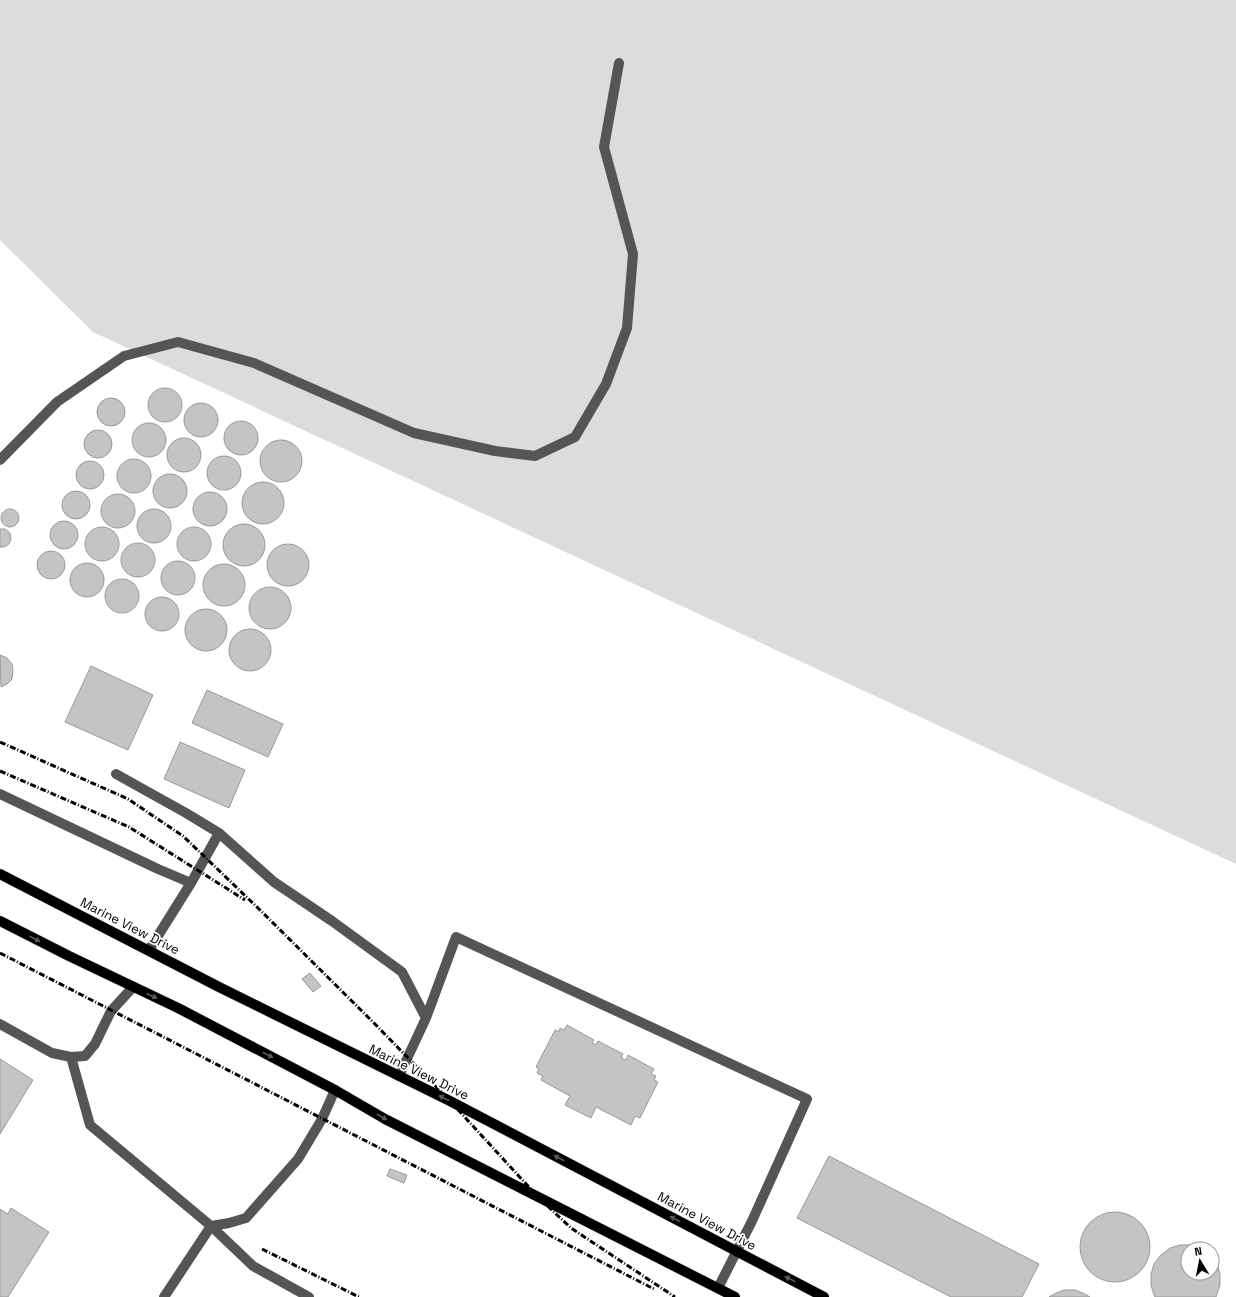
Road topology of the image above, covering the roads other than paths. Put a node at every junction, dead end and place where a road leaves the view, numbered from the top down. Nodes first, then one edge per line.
1 (619, 63) dead end
2 (0, 460) edge
3 (116, 774) dead end
4 (0, 794) edge
5 (219, 833) junction
6 (0, 874) edge
7 (191, 883) junction
8 (0, 921) edge
9 (149, 950) junction
10 (133, 987) junction
11 (426, 1018) junction
12 (0, 1024) edge
13 (71, 1057) junction
14 (400, 1076) junction
15 (335, 1090) junction
16 (211, 1226) junction
17 (736, 1252) junction
18 (718, 1288) junction
19 (164, 1297) edge
20 (309, 1297) edge
21 (735, 1297) edge
22 (824, 1297) edge

1 - 2 lane
3 - 5 lane
4 - 7 lane
5 - 7 lane
5 - 11 lane
6 - 9 main road, Marine View Drive
7 - 9 lane
8 -> 10 main road
9 - 14 main road, Marine View Drive
10 - 13 lane
10 -> 15 main road
11 - 14 lane
11 - 17 lane
12 - 13 lane
13 - 16 lane
17 -> 14 main road, Marine View Drive
15 - 16 lane
15 -> 18 main road
16 - 19 lane
16 - 20 lane
17 - 18 lane
22 -> 17 main road, Marine View Drive
18 - 21 main road

